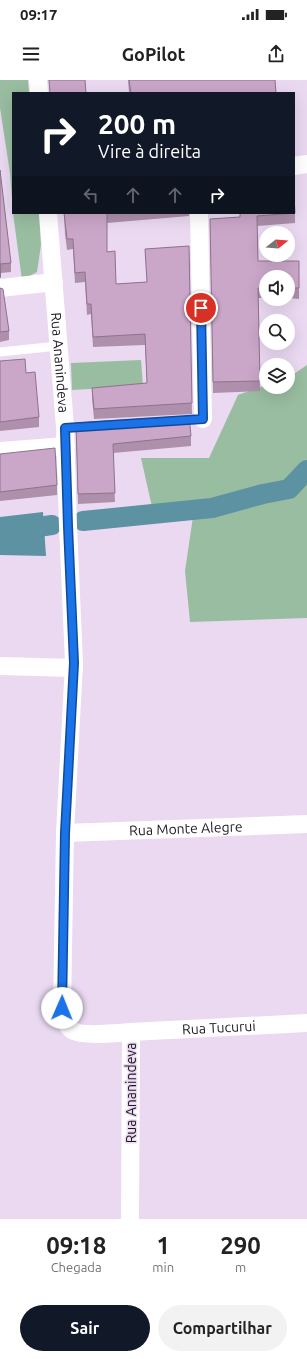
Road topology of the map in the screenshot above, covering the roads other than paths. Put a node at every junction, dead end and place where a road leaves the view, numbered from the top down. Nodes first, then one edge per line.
1 (38, 80) edge
2 (39, 92) edge
3 (307, 164) edge
4 (295, 166) edge
5 (48, 214) edge
6 (199, 214) edge
7 (54, 282) junction
8 (0, 288) edge
9 (58, 346) junction
10 (0, 352) edge
11 (199, 420) dead end
12 (66, 446) junction
13 (0, 451) edge
14 (0, 666) edge
15 (74, 668) junction
16 (307, 824) edge
17 (65, 833) junction
18 (307, 1023) edge
19 (131, 1032) junction
20 (130, 1219) edge

1 - 2 street
3 - 4 street
5 - 7 street, Rua Ananindeva
6 - 11 street
7 - 8 street
7 - 9 street, Rua Ananindeva
9 - 10 lane
9 - 12 street, Rua Ananindeva
12 - 13 street
12 - 15 street, Rua Ananindeva
14 - 15 street
15 - 17 street, Rua Ananindeva
16 - 17 street, Rua Monte Alegre
17 - 19 street, Rua Ananindeva
18 - 19 street, Rua Tucurui
19 - 20 street, Rua Ananindeva

